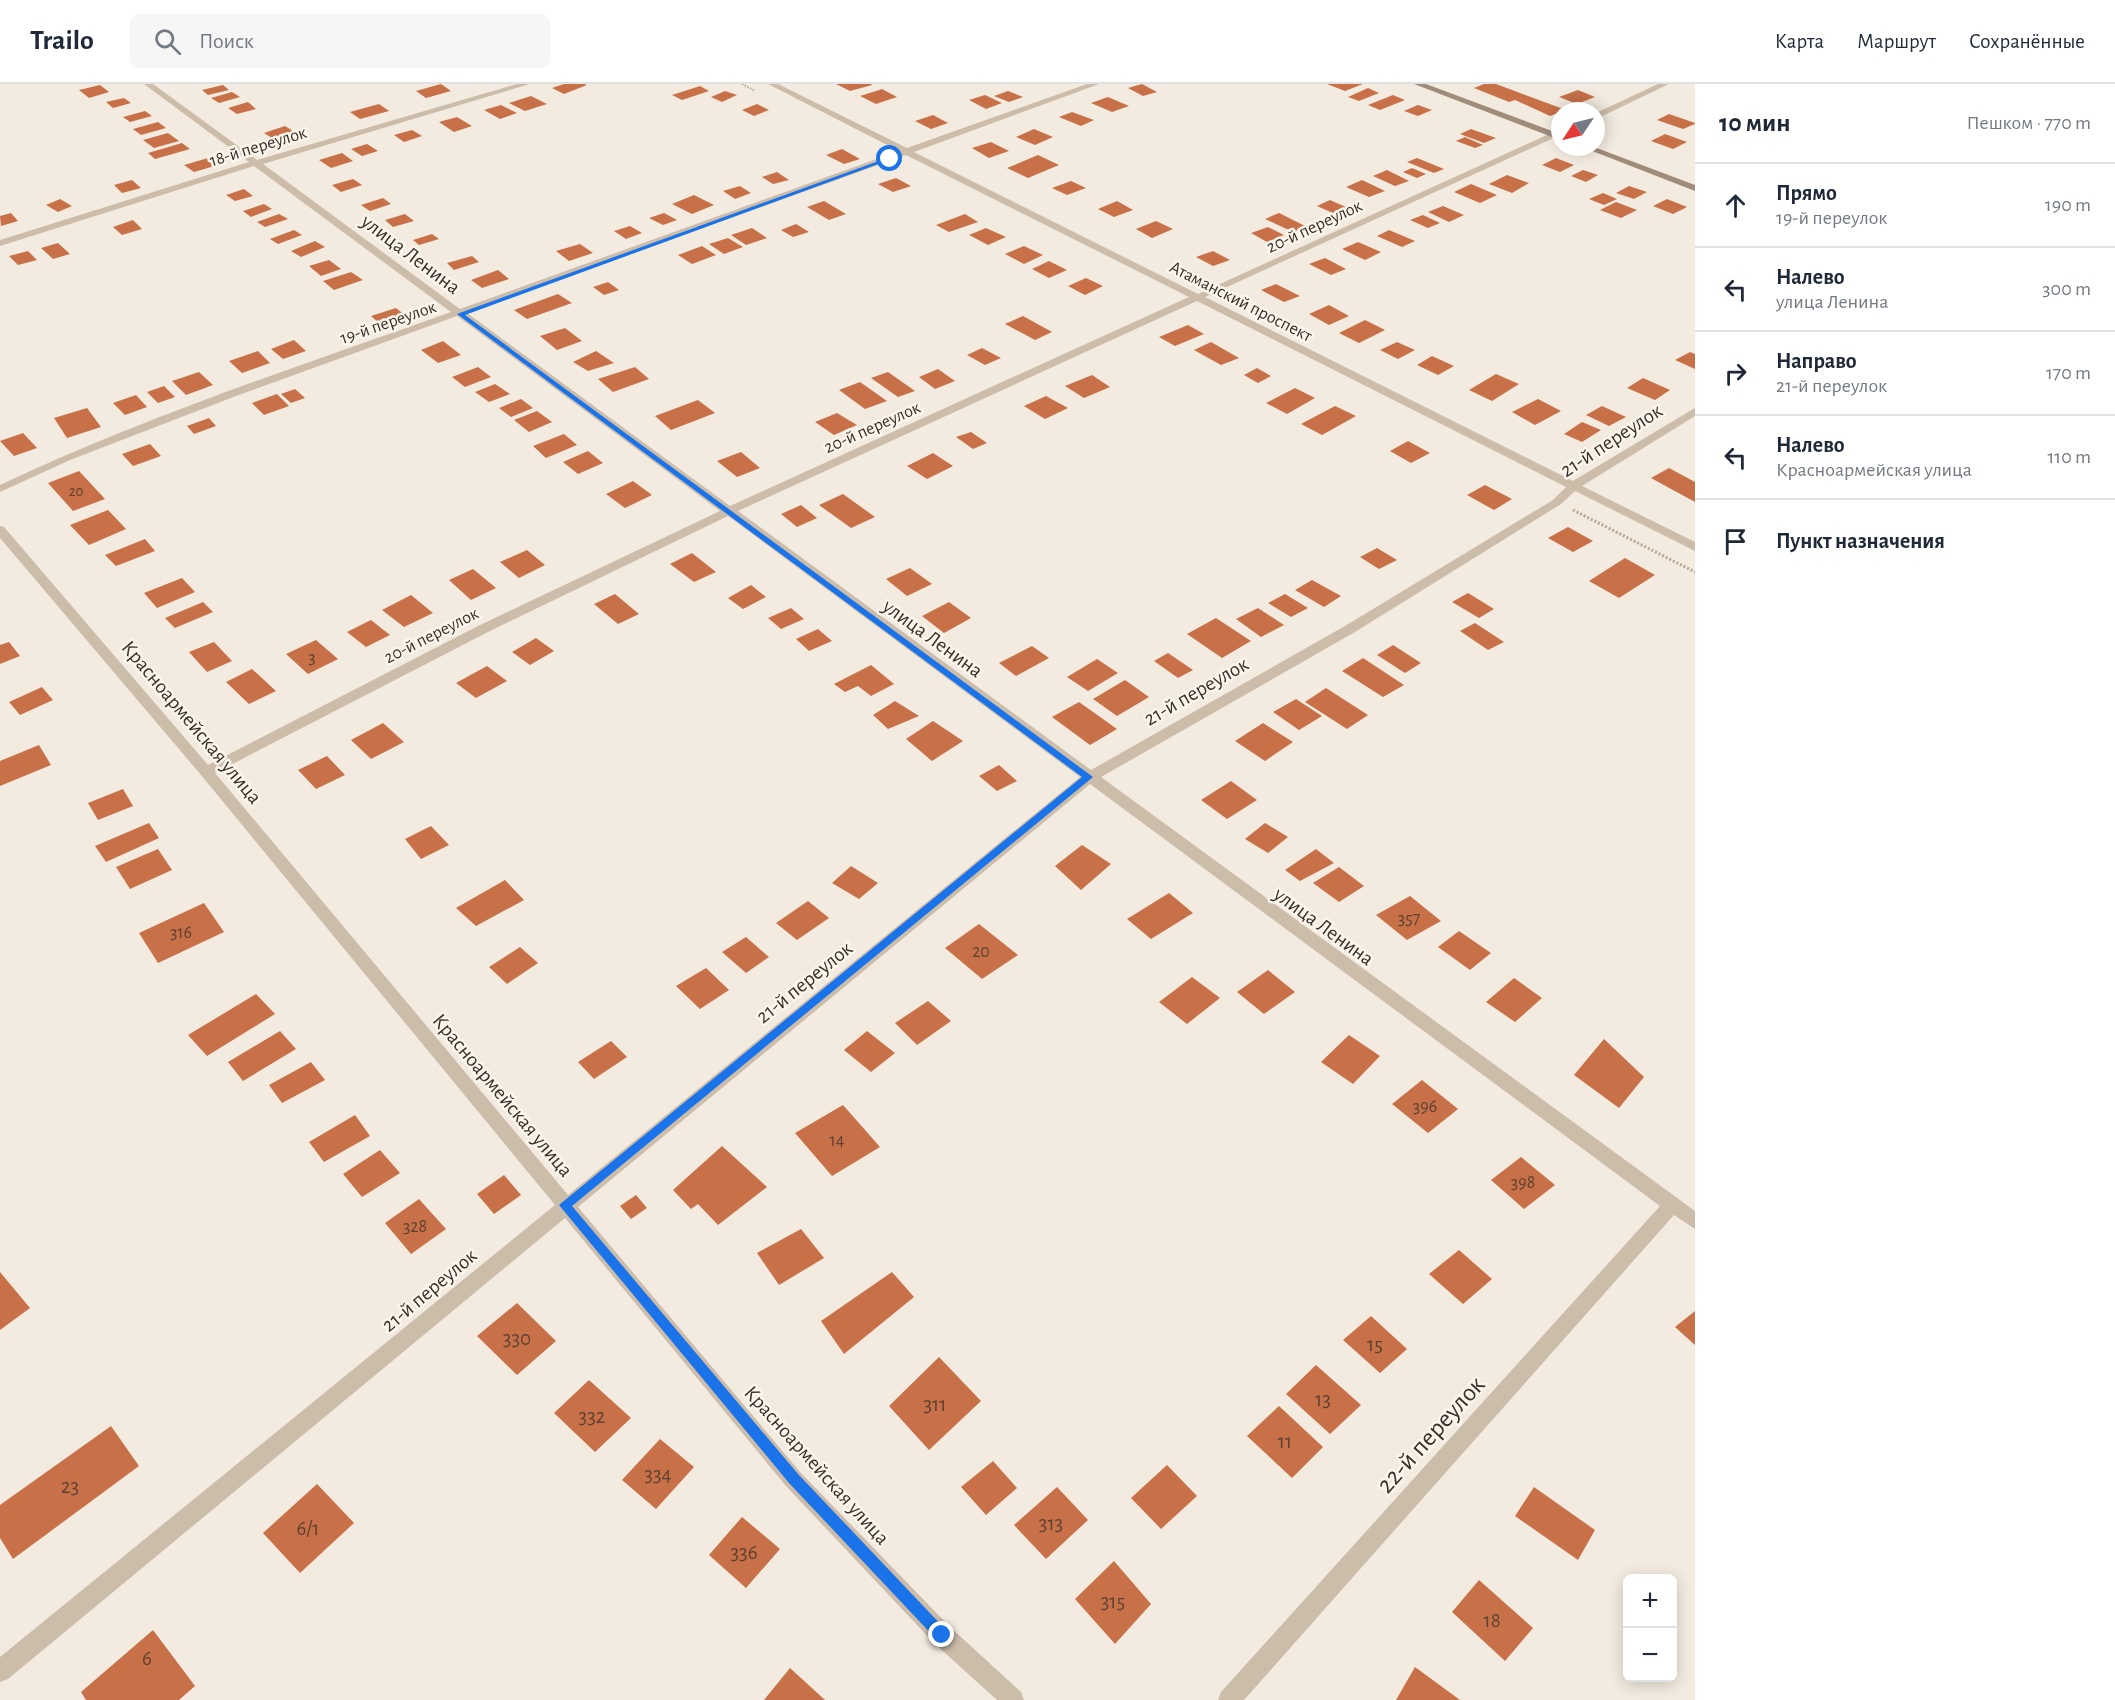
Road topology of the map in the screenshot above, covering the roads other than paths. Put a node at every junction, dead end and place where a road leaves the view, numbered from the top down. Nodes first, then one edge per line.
1 (148, 84) edge
2 (526, 84) edge
3 (772, 84) edge
4 (1095, 84) edge
5 (1418, 84) edge
6 (1665, 84) edge
7 (1605, 112) edge
8 (1551, 132) edge
9 (1551, 138) edge
10 (908, 152) junction
11 (1605, 154) edge
12 (256, 163) junction
13 (1695, 188) edge
14 (0, 243) edge
15 (1200, 298) junction
16 (460, 314) junction
17 (1695, 411) edge
18 (1574, 486) junction
19 (0, 489) edge
20 (729, 512) junction
21 (0, 530) edge
22 (1695, 547) edge
23 (206, 772) junction
24 (1089, 777) junction
25 (565, 1205) junction
26 (1672, 1205) junction
27 (1695, 1221) edge
28 (0, 1671) edge
29 (1013, 1700) edge
30 (1228, 1700) edge

1 - 12 street, улица Ленина
2 - 12 street, 18-й переулок
3 - 10 street, Атаманский проспект
4 - 10 street, 19-й переулок
5 - 8 main road
6 - 7 street
9 - 15 street, 20-й переулок
10 - 15 street, Атаманский проспект
10 - 16 street, 19-й переулок
11 - 13 main road
12 - 14 street, 18-й переулок
12 - 16 street, улица Ленина
15 - 18 street, Атаманский проспект
15 - 20 street, 20-й переулок
16 - 19 street, 19-й переулок
16 - 20 street, улица Ленина
17 - 18 street, 21-й переулок
18 - 22 street, Атаманский проспект
18 - 24 street, 21-й переулок
20 - 23 street, 20-й переулок
20 - 24 street, улица Ленина
21 - 23 street, Красноармейская улица
23 - 25 street, Красноармейская улица
24 - 25 street, 21-й переулок
24 - 26 street, улица Ленина
25 - 28 street, 21-й переулок
25 - 29 street, Красноармейская улица
26 - 27 street, улица Ленина
26 - 30 street, 22-й переулок

